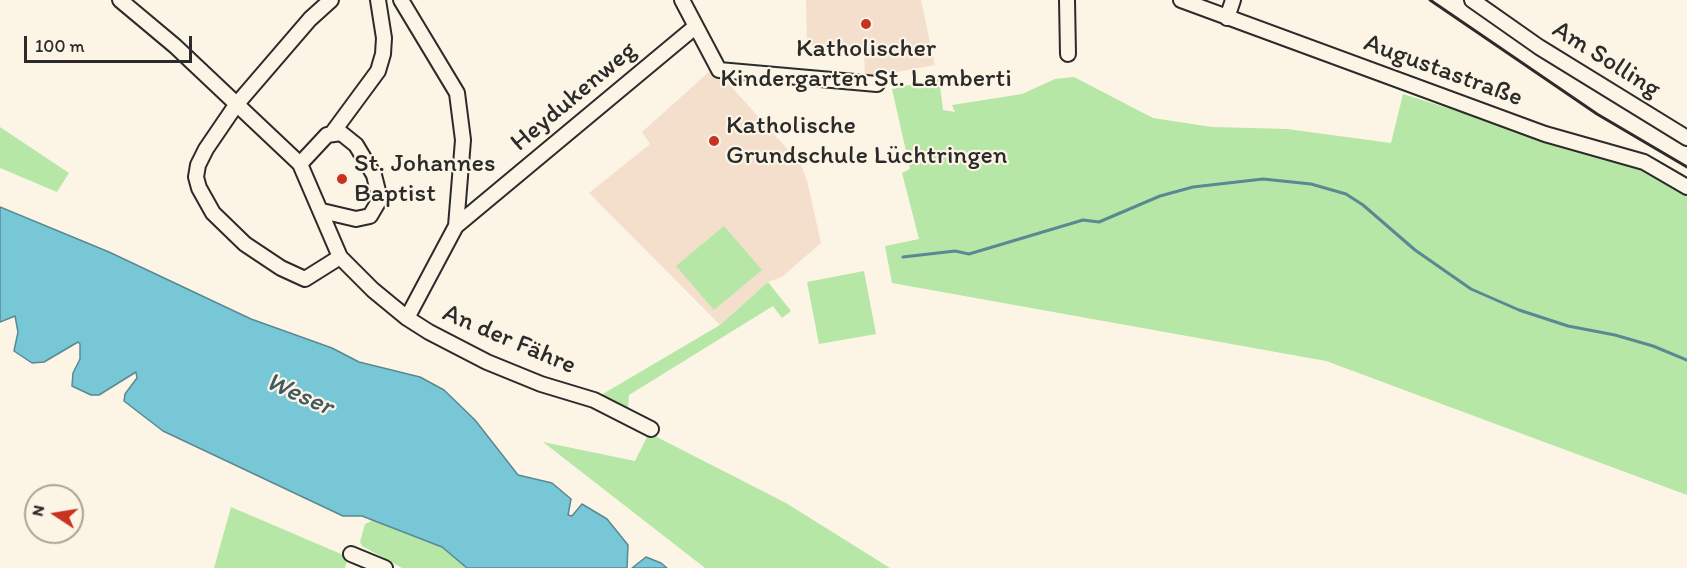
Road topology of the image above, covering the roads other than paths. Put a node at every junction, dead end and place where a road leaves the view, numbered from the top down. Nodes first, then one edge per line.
1 (120, 0) edge
2 (331, 0) edge
3 (378, 0) edge
4 (400, 0) edge
5 (682, 0) edge
6 (1067, 0) edge
7 (1181, 0) edge
8 (1233, 0) edge
9 (1472, 0) edge
10 (1227, 18) junction
11 (695, 27) junction
12 (1068, 54) dead end
13 (877, 84) dead end
14 (236, 105) junction
15 (333, 132) junction
16 (1687, 138) edge
17 (300, 164) junction
18 (1687, 187) edge
19 (322, 211) junction
20 (456, 226) junction
21 (340, 257) junction
22 (407, 318) junction
23 (651, 429) dead end
24 (351, 554) dead end
25 (386, 568) edge

1 - 14 street
2 - 14 street
3 - 15 street
4 - 20 street
5 - 11 street
6 - 12 street
7 - 10 street, Augustastraße
8 - 10 street
9 - 16 street, Am Solling
10 - 18 street, Augustastraße
11 - 13 street
11 - 20 street, Heydukenweg
14 - 17 street
14 - 21 street
15 - 17 street
15 - 19 street
17 - 19 street
19 - 21 street
20 - 22 street
21 - 22 street, An der Fähre
22 - 23 street, An der Fähre
24 - 25 street

